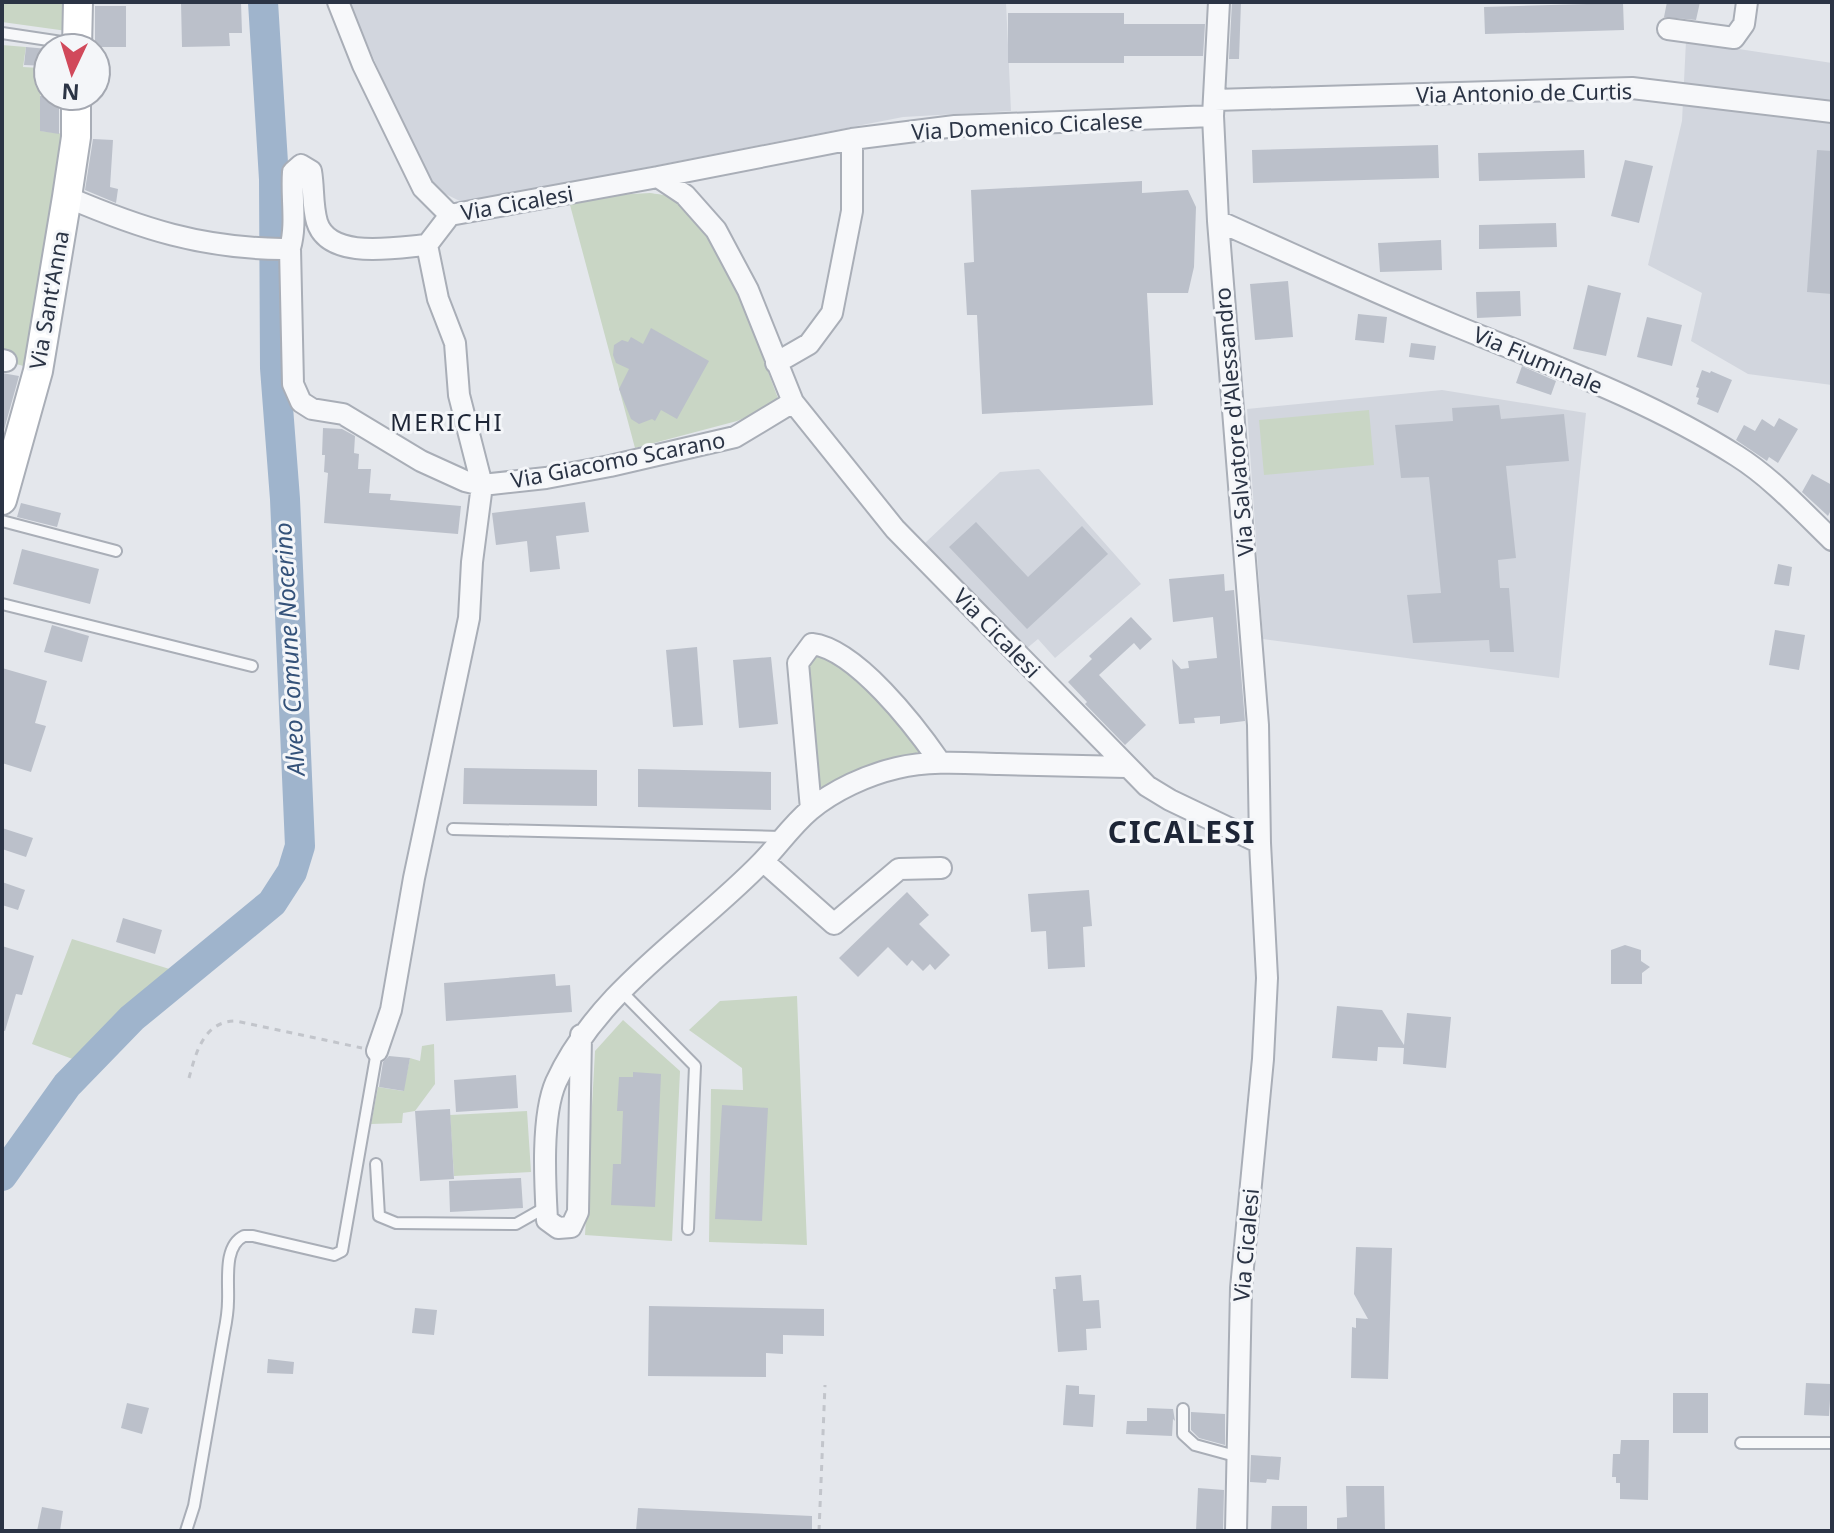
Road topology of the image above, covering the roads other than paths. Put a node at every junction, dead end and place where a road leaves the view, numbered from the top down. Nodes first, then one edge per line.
1 (78, 2) edge
2 (338, 2) edge
3 (1219, 2) edge
4 (1747, 2) edge
5 (1668, 29) dead end
6 (77, 32) edge
7 (2, 33) edge
8 (32, 38) edge
9 (1214, 108) junction
10 (76, 112) edge
11 (1832, 112) edge
12 (852, 139) junction
13 (700, 169) junction
14 (658, 177) junction
15 (67, 197) junction
16 (693, 202) junction
17 (450, 215) junction
18 (1218, 221) junction
19 (427, 245) junction
20 (286, 248) junction
21 (776, 363) junction
22 (793, 402) junction
23 (482, 485) junction
24 (2, 500) edge
25 (2, 521) edge
26 (1832, 540) edge
27 (116, 551) dead end
28 (2, 604) edge
29 (252, 666) dead end
30 (940, 762) junction
31 (1126, 767) junction
32 (811, 809) junction
33 (453, 829) dead end
34 (781, 837) junction
35 (1260, 843) junction
36 (763, 861) junction
37 (941, 868) dead end
38 (622, 992) junction
39 (581, 1035) junction
40 (377, 1051) joint
41 (376, 1164) dead end
42 (546, 1207) junction
43 (688, 1229) dead end
44 (1183, 1409) dead end
45 (1741, 1443) dead end
46 (1832, 1443) edge
47 (1239, 1457) junction
48 (186, 1531) edge
49 (1236, 1531) edge

1 - 6 main road
2 - 17 street, Via Cicalesi
3 - 9 street, Via Salvatore d'Alessandro
4 - 5 street
7 - 8 lane
9 - 11 street, Via Antonio de Curtis
9 - 12 street, Via Domenico Cicalese
9 - 18 street, Via Salvatore d'Alessandro
10 - 15 main road, Via Sant'Anna
12 - 13 street, Via Domenico Cicalese
12 - 21 street
13 - 14 street, Via Domenico Cicalese
13 - 16 street
14 - 16 street, Via Cicalesi
14 - 17 street, Via Cicalesi
15 - 20 street
15 - 24 main road, Via Sant'Anna
16 - 21 street, Via Cicalesi
17 - 19 street
18 - 26 street, Via Fiuminale
18 - 35 street, Via Salvatore d'Alessandro
19 - 20 street
19 - 23 street, Via Giacomo Scarano
20 - 23 street, Via Giacomo Scarano
21 - 22 street, Via Cicalesi
22 - 23 street, Via Giacomo Scarano
22 - 31 street, Via Cicalesi
23 - 40 street
25 - 27 lane
28 - 29 lane
30 - 31 street
30 - 32 street
30 - 32 street
31 - 35 street, Via Cicalesi
32 - 34 street
33 - 34 lane
34 - 36 street
35 - 47 street, Via Cicalesi
36 - 37 street
36 - 38 street
38 - 39 street
38 - 43 lane
39 - 42 street
39 - 42 street
40 - 48 lane
41 - 42 lane
44 - 47 lane
45 - 46 lane
47 - 49 street, Via Cicalesi

